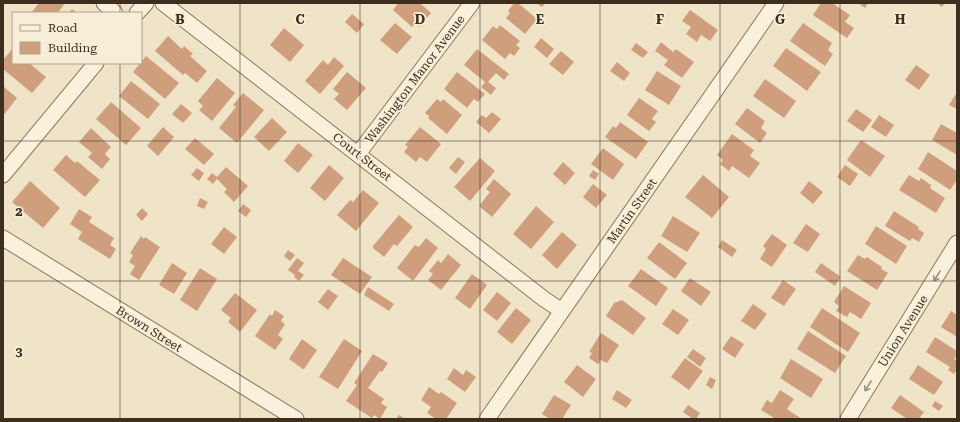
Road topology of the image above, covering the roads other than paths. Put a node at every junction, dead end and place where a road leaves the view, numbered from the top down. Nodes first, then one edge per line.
1 (104, 3) edge
2 (146, 3) edge
3 (163, 3) edge
4 (472, 3) edge
5 (776, 3) edge
6 (114, 12) edge
7 (138, 12) edge
8 (95, 64) edge
9 (358, 154) junction
10 (3, 175) edge
11 (3, 238) edge
12 (957, 243) edge
13 (562, 311) junction
14 (296, 419) edge
15 (487, 419) edge
16 (848, 419) edge

1 - 6 street
2 - 7 street
3 - 9 street, Court Street
4 - 9 street, Washington Manor Avenue
5 - 13 street, Martin Street
8 - 10 street
9 - 13 street, Court Street
11 - 14 street, Brown Street
12 -> 16 street, Union Avenue
13 - 15 street, Martin Street

